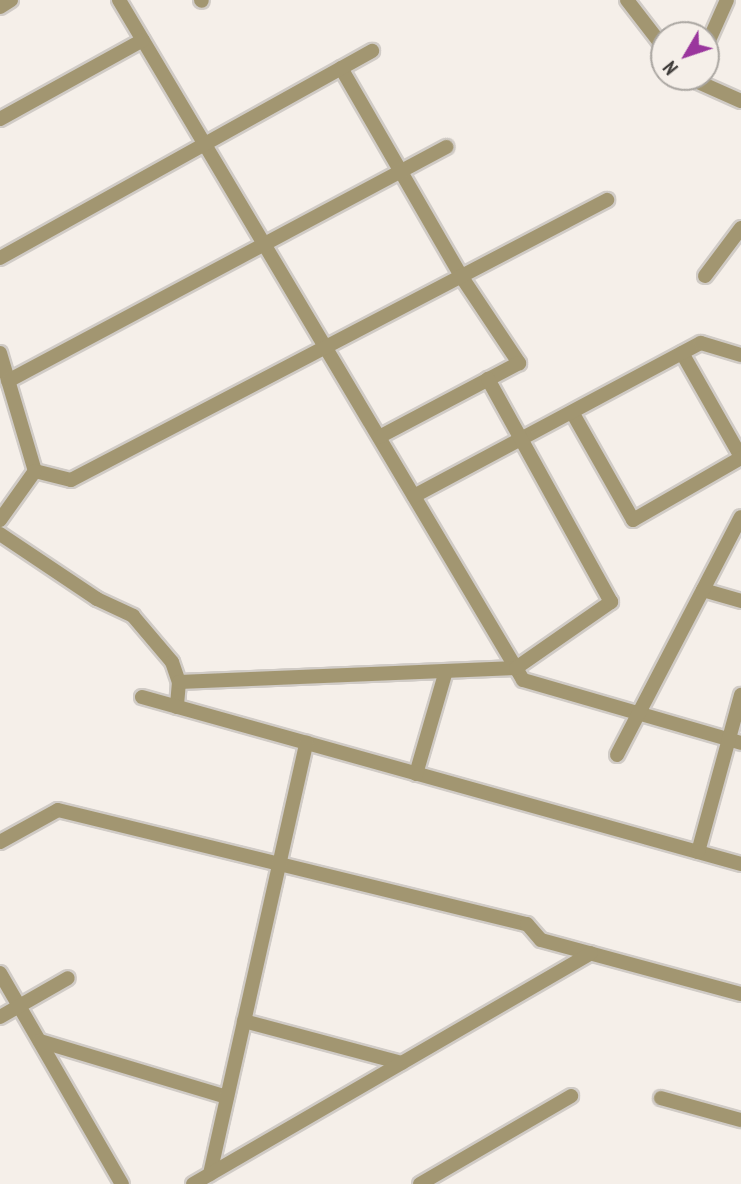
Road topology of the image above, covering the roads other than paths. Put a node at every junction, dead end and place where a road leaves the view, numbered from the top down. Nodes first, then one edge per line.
1 (11, 0) edge
2 (119, 0) edge
3 (627, 0) edge
4 (727, 0) edge
5 (0, 6) edge
6 (718, 21) edge
7 (650, 30) edge
8 (143, 40) junction
9 (372, 51) dead end
10 (341, 68) junction
11 (718, 91) edge
12 (741, 101) edge
13 (0, 119) edge
14 (205, 145) junction
15 (446, 147) dead end
16 (401, 171) junction
17 (607, 200) dead end
18 (741, 228) edge
19 (264, 244) junction
20 (0, 258) edge
21 (461, 276) junction
22 (705, 276) dead end
23 (325, 347) junction
24 (0, 353) edge
25 (682, 353) junction
26 (741, 355) edge
27 (488, 379) junction
28 (8, 381) junction
29 (572, 412) junction
30 (379, 437) junction
31 (521, 439) junction
32 (741, 458) edge
33 (35, 471) junction
34 (414, 496) junction
35 (741, 517) edge
36 (0, 520) edge
37 (0, 534) edge
38 (703, 590) junction
39 (741, 601) edge
40 (516, 668) junction
41 (446, 671) junction
42 (179, 682) junction
43 (741, 695) edge
44 (142, 697) dead end
45 (177, 707) junction
46 (638, 713) junction
47 (735, 741) edge
48 (306, 743) junction
49 (617, 755) dead end
50 (416, 774) junction
51 (0, 842) edge
52 (698, 852) junction
53 (279, 863) junction
54 (741, 864) edge
55 (591, 953) junction
56 (0, 973) edge
57 (68, 978) dead end
58 (741, 994) edge
59 (19, 1006) junction
60 (0, 1017) edge
61 (244, 1021) junction
62 (40, 1041) junction
63 (402, 1063) junction
64 (570, 1096) dead end
65 (227, 1097) junction
66 (661, 1098) dead end
67 (741, 1120) edge
68 (210, 1174) junction
69 (122, 1184) edge
70 (193, 1184) edge
71 (422, 1184) edge

1 - 5 street
2 - 8 street
3 - 7 street
4 - 6 street
8 - 13 street
8 - 14 street
9 - 10 street
10 - 14 street
10 - 16 street
11 - 12 street
14 - 19 street
14 - 20 street
15 - 16 street
16 - 19 street
16 - 21 street
17 - 21 street
18 - 22 street
19 - 23 street
19 - 28 street
21 - 23 street
21 - 27 street
23 - 30 street
23 - 33 street
24 - 28 street
25 - 26 street
25 - 29 street
25 - 32 street
27 - 30 street
27 - 31 street
28 - 33 street
29 - 31 street
29 - 32 street
30 - 34 street
31 - 34 street
31 - 40 street
33 - 36 street
34 - 40 street
35 - 38 street
37 - 42 street
38 - 39 street
38 - 46 street
40 - 41 street
40 - 46 street
41 - 42 street
41 - 50 street
42 - 45 street
43 - 47 street
44 - 45 street
45 - 48 street
46 - 47 street
46 - 49 street
47 - 52 street
48 - 50 street
48 - 53 street
50 - 52 street
51 - 53 street
52 - 54 street
53 - 55 street
53 - 61 street
55 - 58 street
55 - 63 street
56 - 59 street
57 - 59 street
59 - 60 street
59 - 62 street
61 - 63 street
61 - 65 street
62 - 65 street
62 - 69 street
63 - 68 street
64 - 71 street
65 - 68 street
66 - 67 street
68 - 70 street

